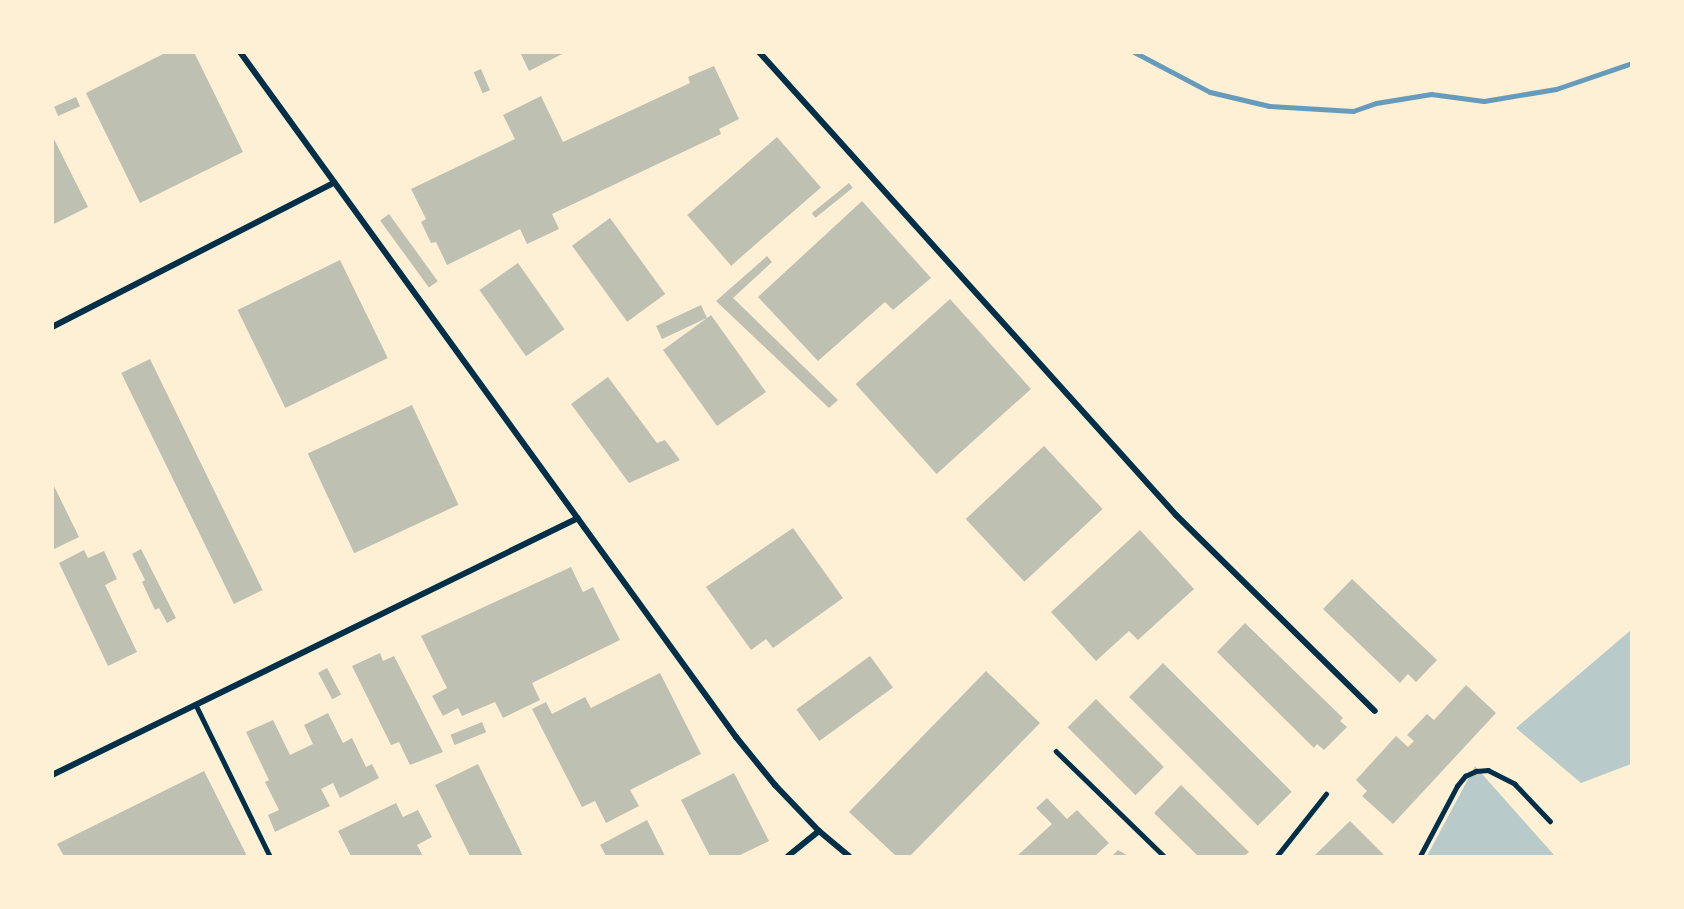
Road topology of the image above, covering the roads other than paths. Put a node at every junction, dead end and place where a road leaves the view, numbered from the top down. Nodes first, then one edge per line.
1 (240, 52) edge
2 (759, 52) edge
3 (334, 183) junction
4 (52, 327) edge
5 (578, 518) junction
6 (196, 705) junction
7 (1375, 711) dead end
8 (1056, 751) dead end
9 (52, 775) edge
10 (1326, 794) dead end
11 (1550, 821) dead end
12 (819, 831) junction
13 (270, 856) edge
14 (788, 856) edge
15 (849, 856) edge
16 (1164, 856) edge
17 (1277, 856) edge
18 (1419, 856) edge

1 - 3 street
2 - 7 street
3 - 4 street
3 - 5 street
5 - 6 street
5 - 12 street
6 - 9 street
6 - 13 lane
8 - 16 lane
10 - 17 lane
11 - 18 lane
12 - 14 street
12 - 15 street

